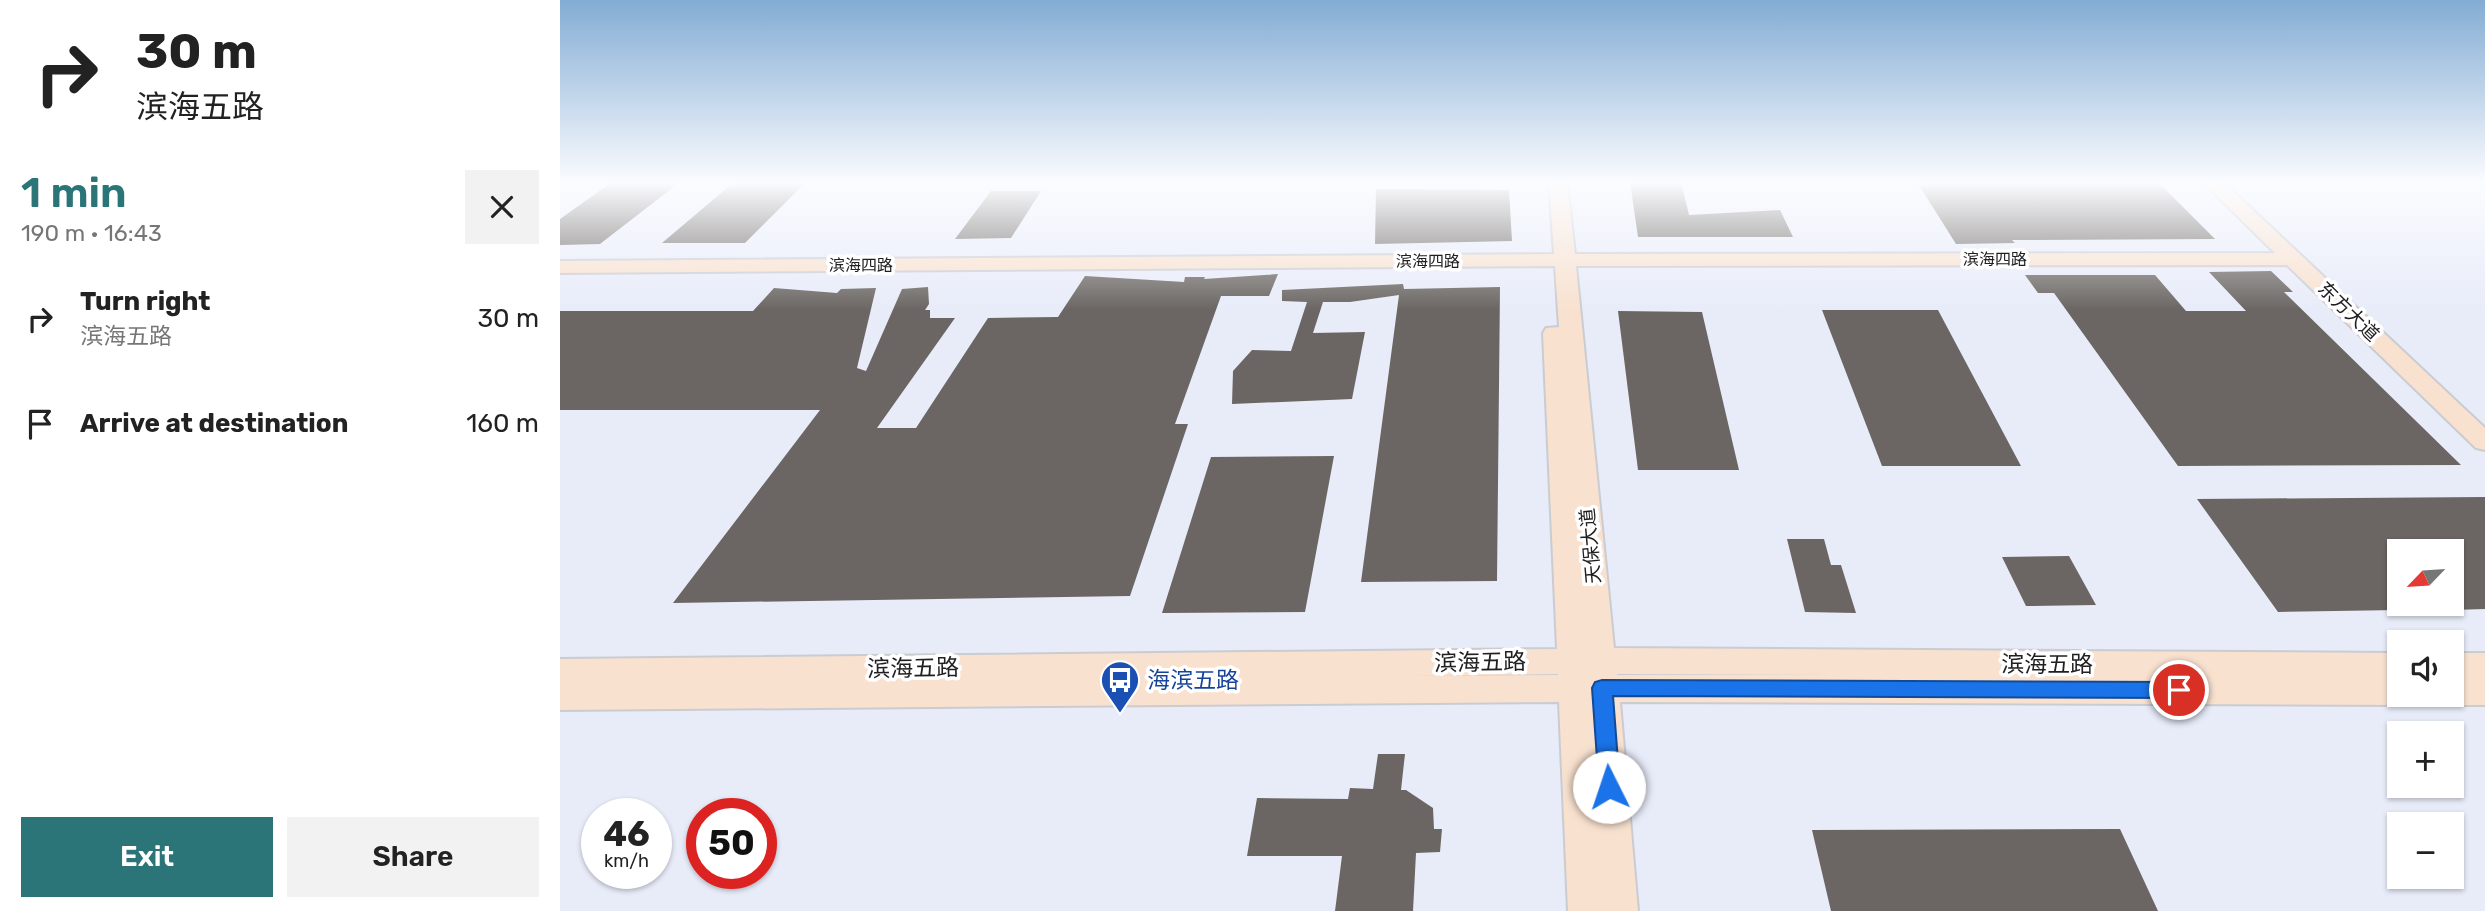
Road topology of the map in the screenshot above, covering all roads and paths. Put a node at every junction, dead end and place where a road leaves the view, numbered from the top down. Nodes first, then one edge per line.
1 (1552, 225) edge
2 (1557, 225) edge
3 (2258, 225) edge
4 (2295, 259) junction
5 (1557, 260) junction
6 (560, 267) edge
7 (2485, 442) edge
8 (2387, 666) edge
9 (2464, 666) edge
10 (2485, 666) edge
11 (560, 672) edge
12 (1513, 675) junction
13 (1582, 680) junction
14 (2387, 691) edge
15 (2464, 691) edge
16 (2485, 691) edge
17 (560, 696) edge
18 (1578, 740) junction
19 (1588, 911) edge
20 (1618, 911) edge

1 - 5 street, 天保大道
2 - 5 street, 天保大道
3 - 4 street, 东方大道
4 - 5 street, 滨海四路
4 - 7 street, 东方大道
5 - 6 street, 滨海四路
5 - 13 street, 天保大道
8 - 13 street, 滨海五路
9 - 10 street
11 - 12 street, 滨海五路
12 - 13 street
12 - 17 street, 滨海五路
12 - 18 street
13 - 14 street, 滨海五路
13 - 18 street, 天保大道
13 - 20 street
15 - 16 street
18 - 19 street, 天保大道

